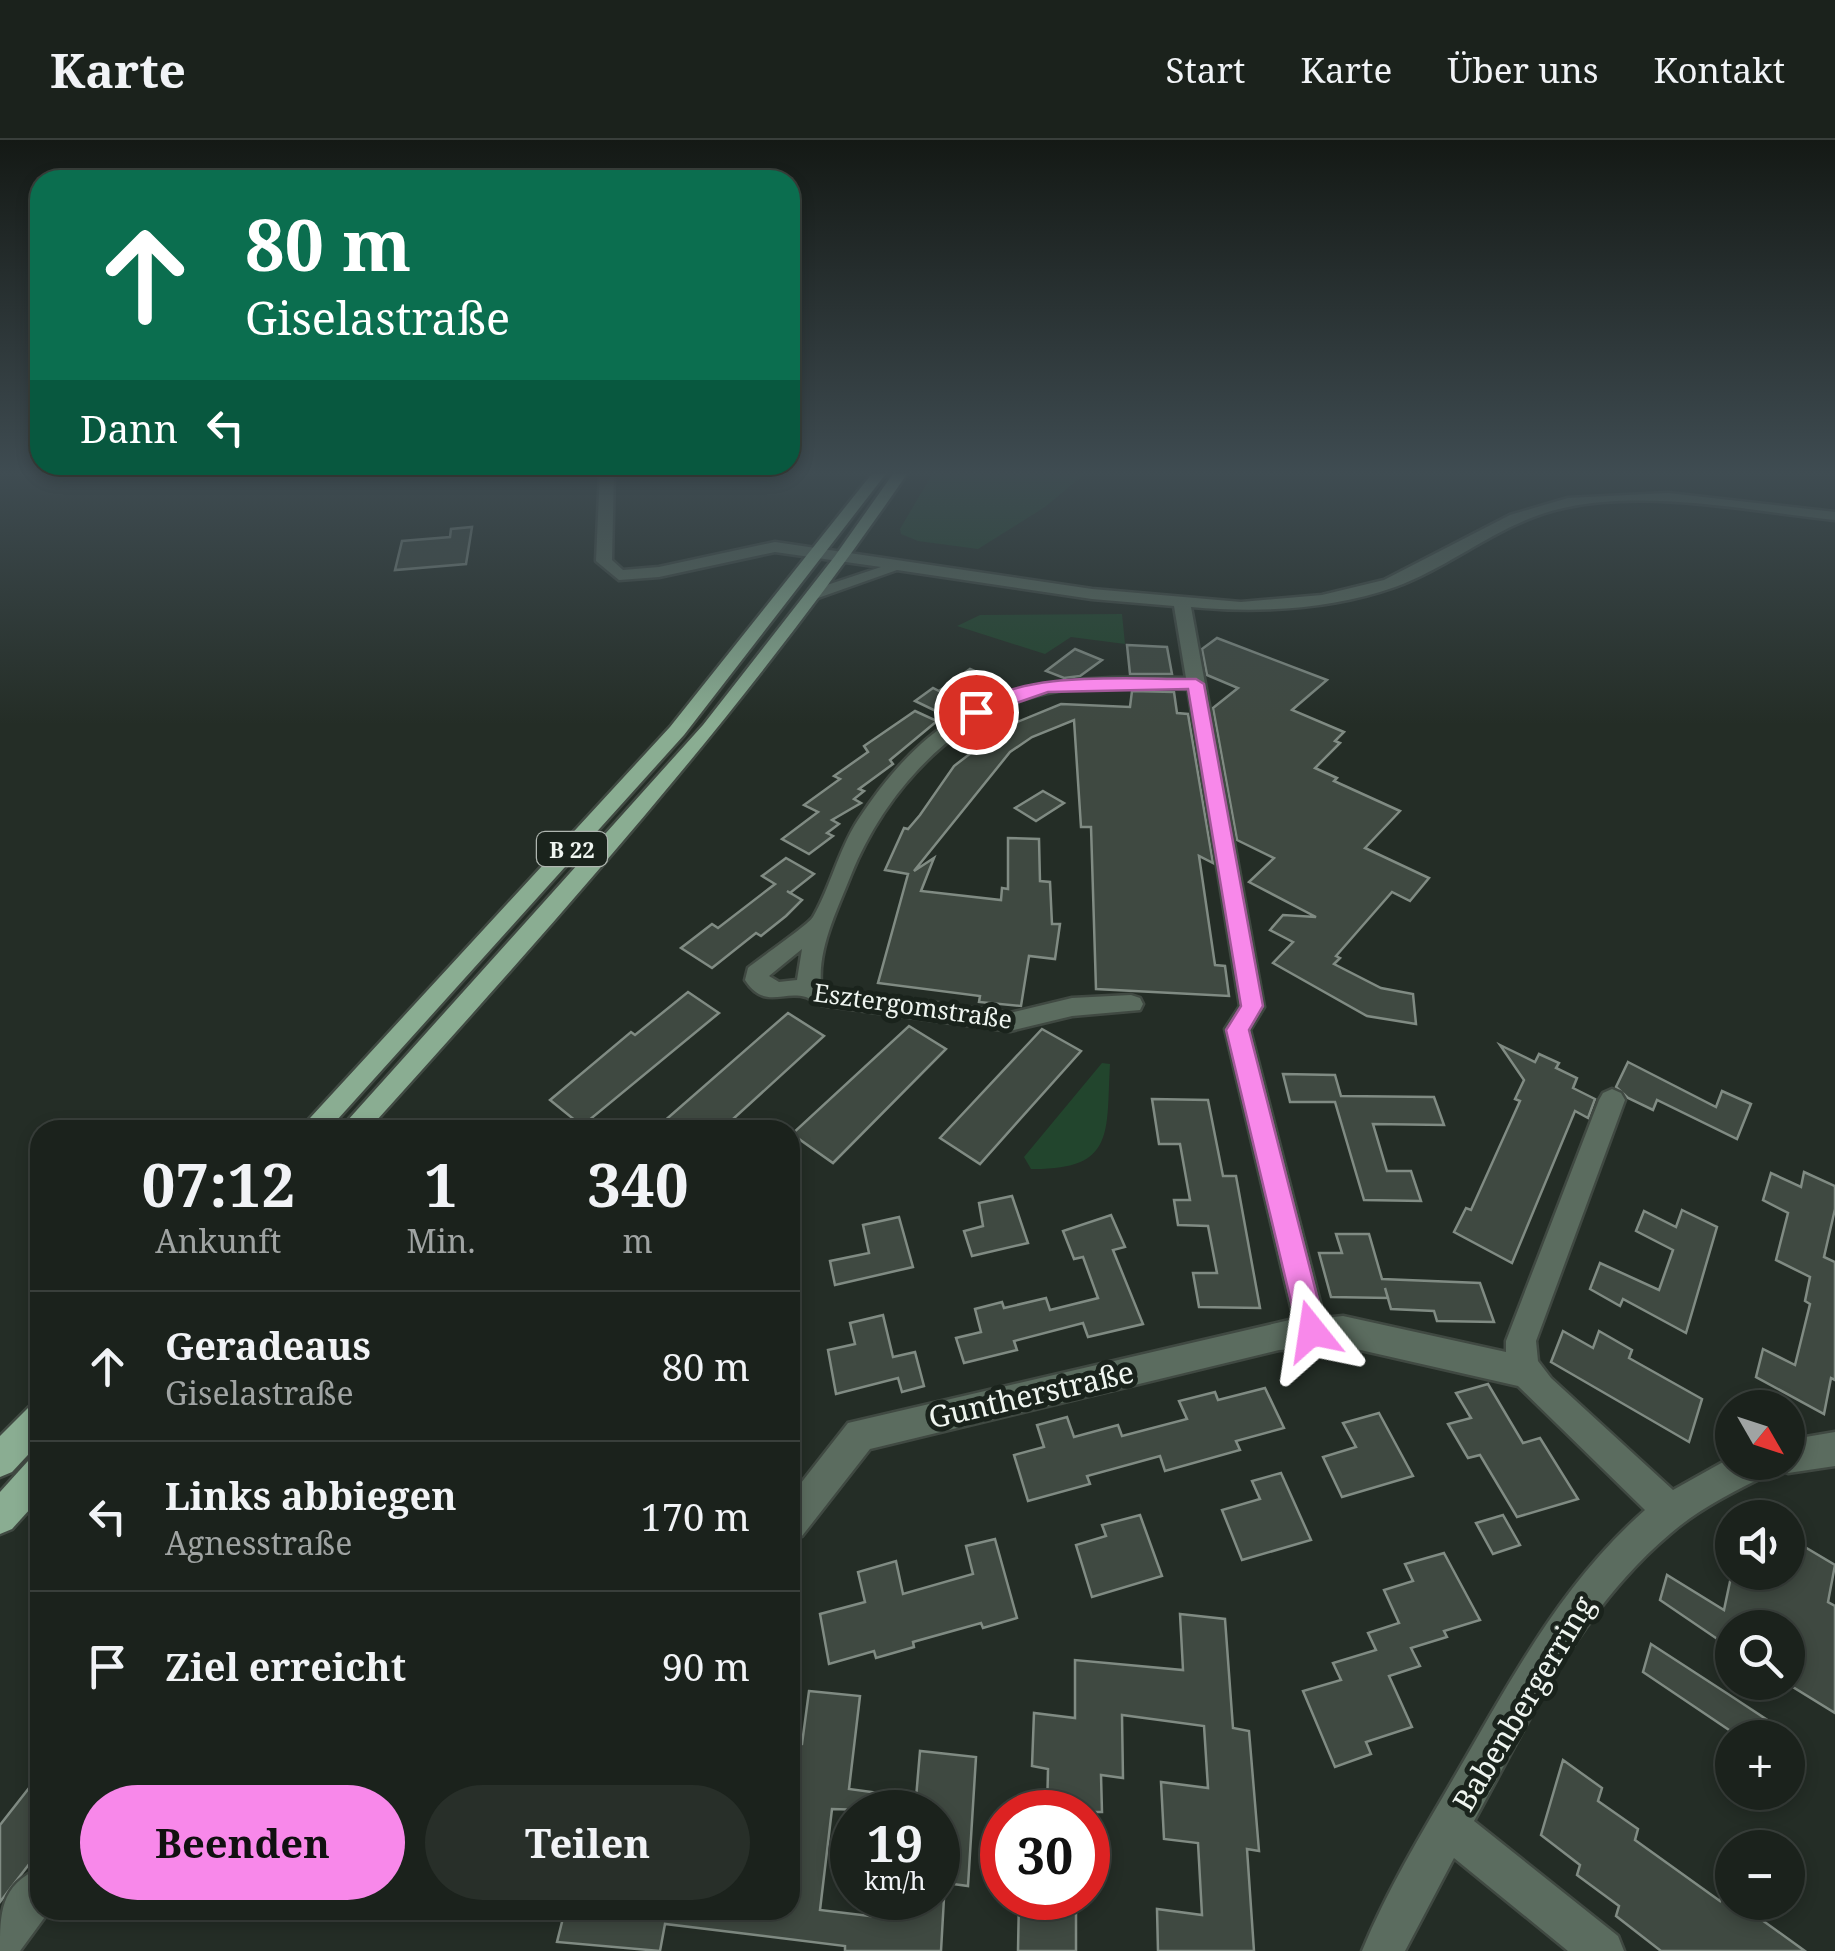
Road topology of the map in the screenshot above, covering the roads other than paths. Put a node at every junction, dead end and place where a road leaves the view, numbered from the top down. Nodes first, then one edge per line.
1 (818, 555) edge
2 (604, 556) edge
3 (729, 556) edge
4 (821, 556) edge
5 (847, 556) edge
6 (1446, 556) edge
7 (845, 559) junction
8 (904, 567) junction
9 (818, 594) junction
10 (1182, 604) junction
11 (1196, 684) junction
12 (822, 925) junction
13 (810, 988) junction
14 (1130, 1004) dead end
15 (1612, 1100) dead end
16 (321, 1120) edge
17 (361, 1120) edge
18 (1312, 1331) junction
19 (1526, 1372) junction
20 (30, 1428) edge
21 (1835, 1450) edge
22 (1805, 1454) edge
23 (0, 1460) edge
24 (1718, 1480) edge
25 (30, 1484) edge
26 (1668, 1510) junction
27 (800, 1511) edge
28 (0, 1517) edge
29 (1449, 1826) junction
30 (30, 1902) edge
31 (0, 1942) edge
32 (1383, 1951) edge
33 (1603, 1951) edge

1 - 16 main road, B 22
2 - 3 street
4 - 7 street
5 - 7 main road, B 22
6 - 10 street
7 - 8 street
7 - 9 main road, B 22
8 - 9 street
8 - 10 street
9 - 17 main road, B 22
10 - 11 street
11 - 12 street
11 - 18 street
12 - 13 street
12 - 13 street, Esztergomstraße
13 - 14 street, Esztergomstraße
15 - 19 street
18 - 19 street, Guntherstraße
18 - 27 street, Guntherstraße
19 - 26 street
20 - 23 main road
21 - 22 street
24 - 26 street, Babenbergerring
25 - 28 main road
26 - 29 street, Babenbergerring
29 - 32 street, Babenbergerring
29 - 33 street
30 - 31 street

